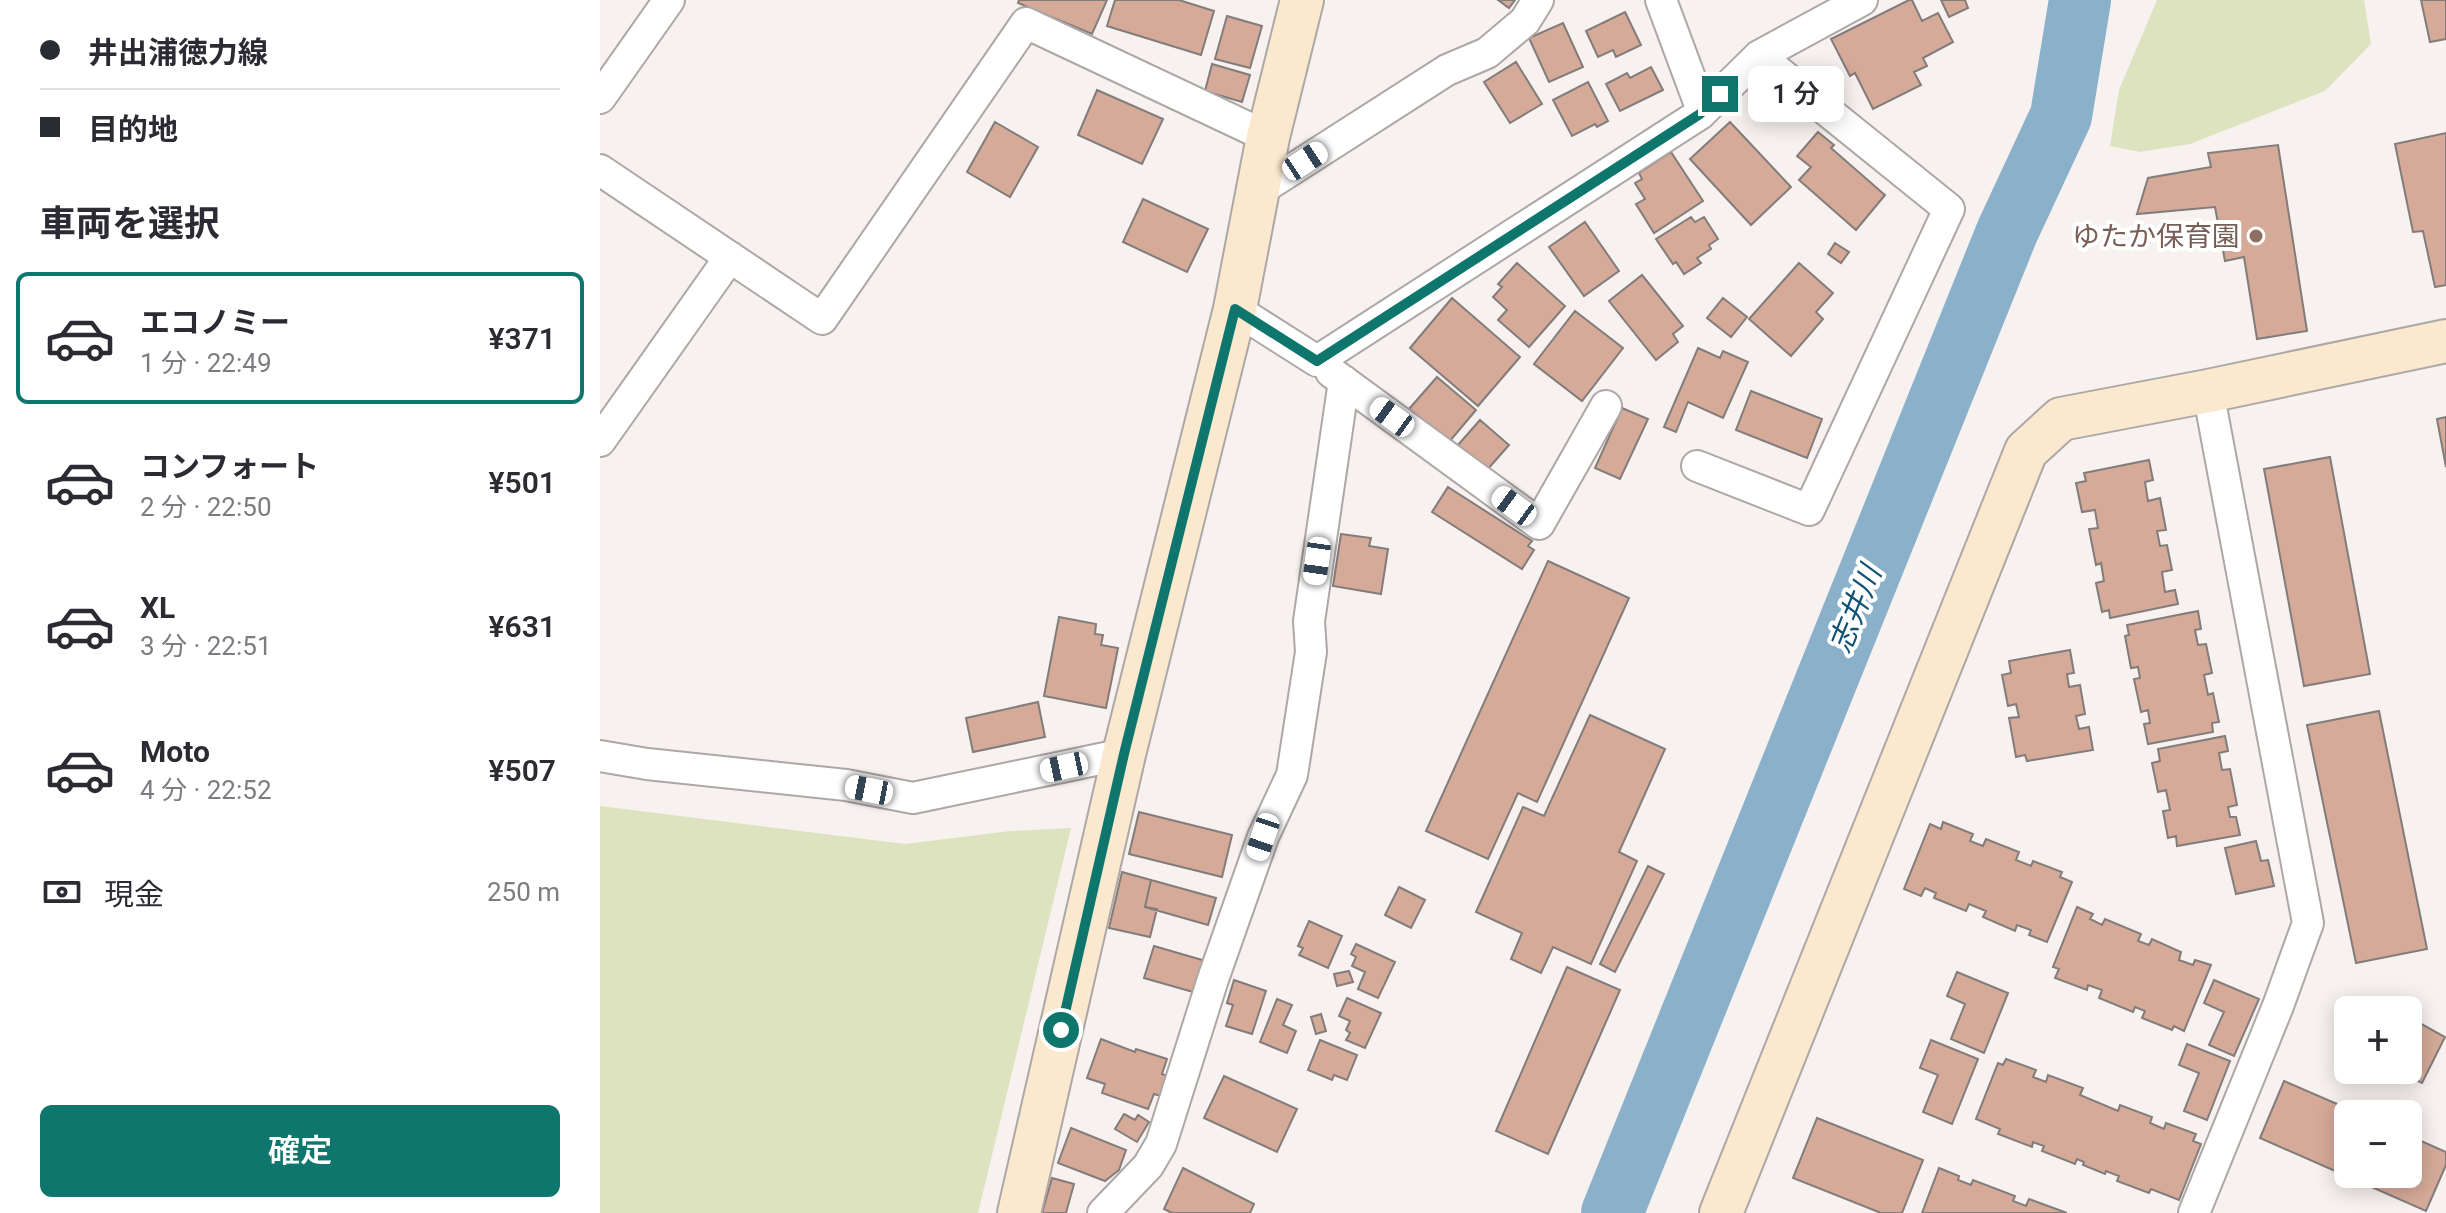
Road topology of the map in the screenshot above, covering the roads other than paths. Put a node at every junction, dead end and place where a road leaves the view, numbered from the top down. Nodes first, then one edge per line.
1 (669, 0) edge
2 (1302, 0) edge
3 (1538, 0) edge
4 (1661, 0) edge
5 (1862, 0) edge
6 (1759, 56) junction
7 (600, 98) edge
8 (1700, 114) junction
9 (1268, 137) junction
10 (600, 170) edge
11 (1257, 192) junction
12 (730, 257) junction
13 (1235, 309) junction
14 (2446, 341) edge
15 (1317, 361) junction
16 (1344, 381) junction
17 (2208, 391) junction
18 (1606, 406) dead end
19 (600, 441) edge
20 (1697, 466) dead end
21 (1124, 754) junction
22 (600, 756) edge
23 (1019, 1213) edge
24 (1103, 1213) edge
25 (1721, 1213) edge
26 (2194, 1213) edge

1 - 7 street
2 - 9 main road
3 - 11 street
4 - 8 street
5 - 6 street
6 - 8 street
6 - 20 street
8 - 15 street
9 - 11 main road
9 - 12 street
10 - 12 street
11 - 13 main road
12 - 19 street
13 - 15 street
13 - 21 main road
14 - 17 main road
15 - 16 street
16 - 18 street
16 - 24 street
17 - 25 main road
17 - 26 street
21 - 22 street
21 - 23 main road

